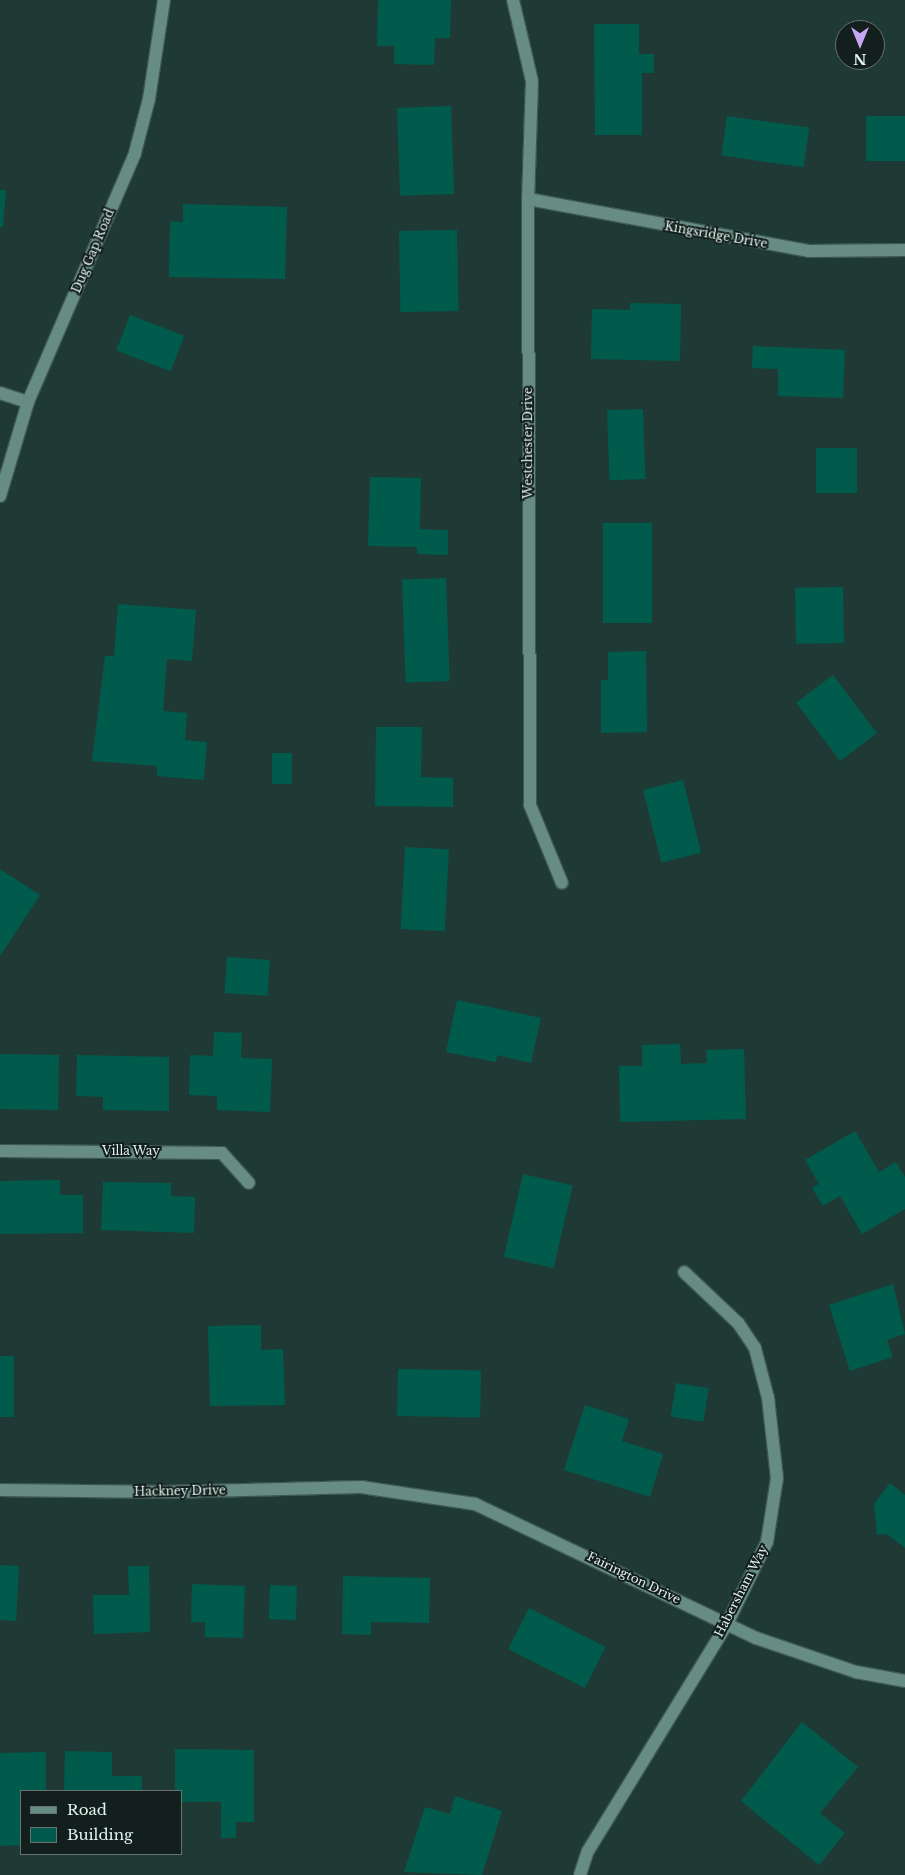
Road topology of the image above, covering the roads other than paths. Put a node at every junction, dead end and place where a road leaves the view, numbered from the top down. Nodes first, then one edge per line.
1 (164, 0) edge
2 (513, 0) edge
3 (528, 199) junction
4 (905, 250) edge
5 (0, 393) edge
6 (28, 402) junction
7 (0, 496) edge
8 (562, 883) dead end
9 (0, 1151) edge
10 (249, 1183) dead end
11 (684, 1272) dead end
12 (361, 1487) joint
13 (0, 1490) edge
14 (727, 1624) junction
15 (905, 1680) edge
16 (580, 1875) edge

1 - 6 street, Dug Gap Road
2 - 3 street, Westchester Drive
3 - 4 street, Kingsridge Drive
3 - 8 street, Westchester Drive
5 - 6 street
6 - 7 street, Dug Gap Road
9 - 10 street, Villa Way
11 - 14 street, Habersham Way
12 - 13 street, Hackney Drive
12 - 14 street, Fairington Drive
14 - 15 street, Fairington Drive
14 - 16 street, Habersham Way

